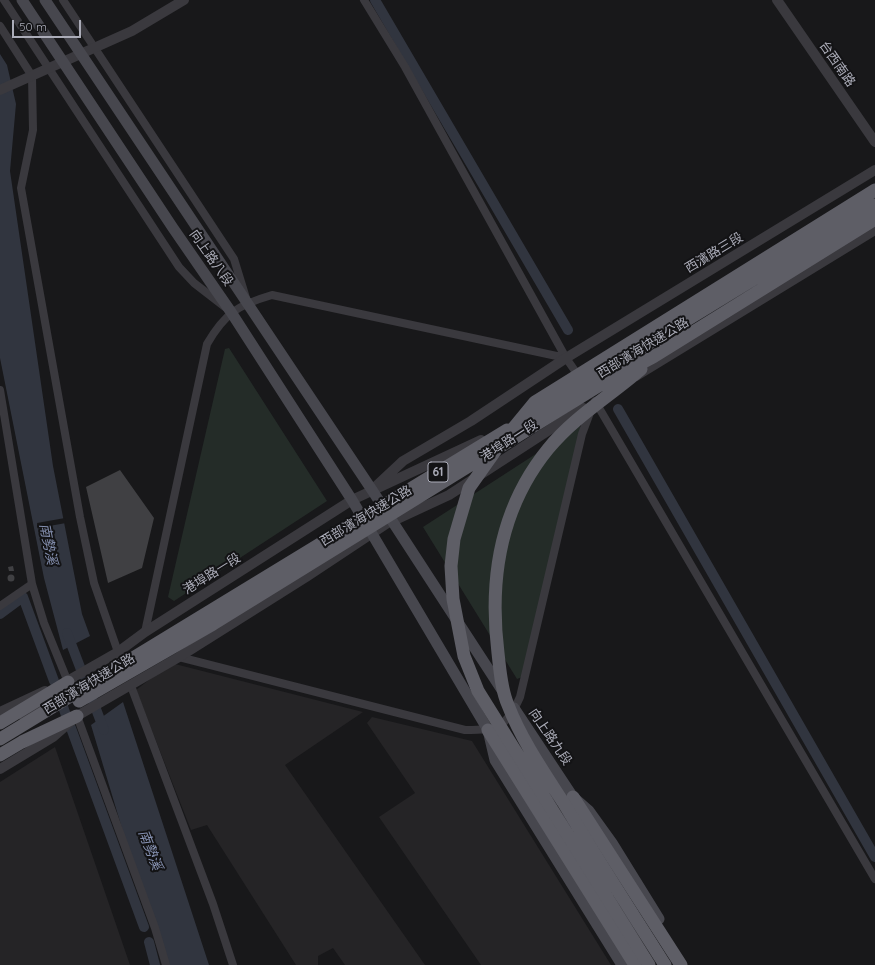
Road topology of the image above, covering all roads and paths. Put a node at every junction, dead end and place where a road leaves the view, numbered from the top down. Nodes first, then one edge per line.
1 (4, 0) edge
2 (22, 0) edge
3 (45, 0) edge
4 (63, 0) edge
5 (184, 0) edge
6 (364, 0) edge
7 (777, 0) edge
8 (0, 26) edge
9 (95, 48) junction
10 (81, 53) junction
11 (62, 62) junction
12 (49, 68) junction
13 (32, 76) junction
14 (0, 90) edge
15 (875, 142) edge
16 (875, 170) edge
17 (875, 190) edge
18 (875, 197) edge
19 (875, 205) edge
20 (875, 219) edge
21 (875, 230) edge
22 (247, 302) junction
23 (232, 312) junction
24 (653, 357) junction
25 (566, 358) junction
26 (581, 380) junction
27 (0, 390) edge
28 (595, 401) junction
29 (497, 432) junction
30 (372, 490) junction
31 (352, 500) junction
32 (393, 521) junction
33 (373, 534) junction
34 (32, 584) junction
35 (0, 606) edge
36 (145, 632) junction
37 (118, 652) junction
38 (179, 657) junction
39 (68, 682) junction
40 (130, 686) junction
41 (514, 709) junction
42 (0, 712) edge
43 (78, 716) junction
44 (0, 723) edge
45 (488, 730) junction
46 (0, 734) edge
47 (0, 739) edge
48 (0, 748) edge
49 (0, 755) edge
50 (0, 769) edge
51 (573, 797) junction
52 (590, 861) junction
53 (875, 879) edge
54 (166, 965) edge
55 (233, 965) edge
56 (622, 965) edge
57 (635, 965) edge
58 (649, 965) edge
59 (655, 965) edge
60 (665, 965) edge
61 (681, 965) edge
62 (688, 965) edge

1 - 12 street
2 - 11 main road, 向上路八段
3 - 10 main road, 向上路八段
4 - 9 street
5 - 9 street
6 - 25 street
7 - 15 street, 台西南路
8 - 13 street
9 - 10 street
9 - 22 street
10 - 11 street
10 - 22 main road, 向上路八段
11 - 12 street
11 - 23 main road, 向上路八段
12 - 13 street
12 - 23 street
13 - 14 street
13 - 37 street
16 - 25 street, 西濱路三段
17 - 58 highway, bridge
18 - 26 street
19 - 47 highway, 西部濱海快速公路 / 61, bridge
20 - 24 highway, 西部濱海快速公路 / 61, bridge
21 - 28 street
22 - 23 street
22 - 25 street
22 - 30 main road, 向上路八段
23 - 31 main road, 向上路八段
23 - 36 street
24 - 48 highway, 西部濱海快速公路 / 61, bridge
24 - 60 highway, bridge
25 - 26 street
25 - 30 street, 港埠路一段
26 - 28 street
26 - 29 street, 港埠路一段
27 - 34 street
28 - 32 street, 港埠路一段
28 - 41 street
28 - 53 street
29 - 30 street, 港埠路一段
29 - 32 street, 港埠路一段
30 - 31 street, 港埠路一段
30 - 32 main road, 向上路八段
31 - 33 main road, 向上路八段
31 - 36 street, 港埠路一段
32 - 33 street, 港埠路一段
32 - 41 main road, 向上路九段
33 - 38 street, 港埠路一段
33 - 45 main road
34 - 35 street
34 - 39 street
36 - 37 street, 港埠路一段
37 - 39 street, 港埠路一段
38 - 40 street, 港埠路一段
38 - 45 street
38 - 46 street, 港埠路一段
39 - 42 street, 港埠路一段
39 - 44 highway
39 - 46 street, 港埠路一段
40 - 43 street, 港埠路一段
40 - 55 street
41 - 45 street
41 - 51 main road, 向上路九段
43 - 49 highway
43 - 50 street, 港埠路一段
43 - 54 street
45 - 52 main road
45 - 56 main road
45 - 57 highway
51 - 52 main road
51 - 61 highway
51 - 62 main road, 向上路九段
52 - 59 main road

